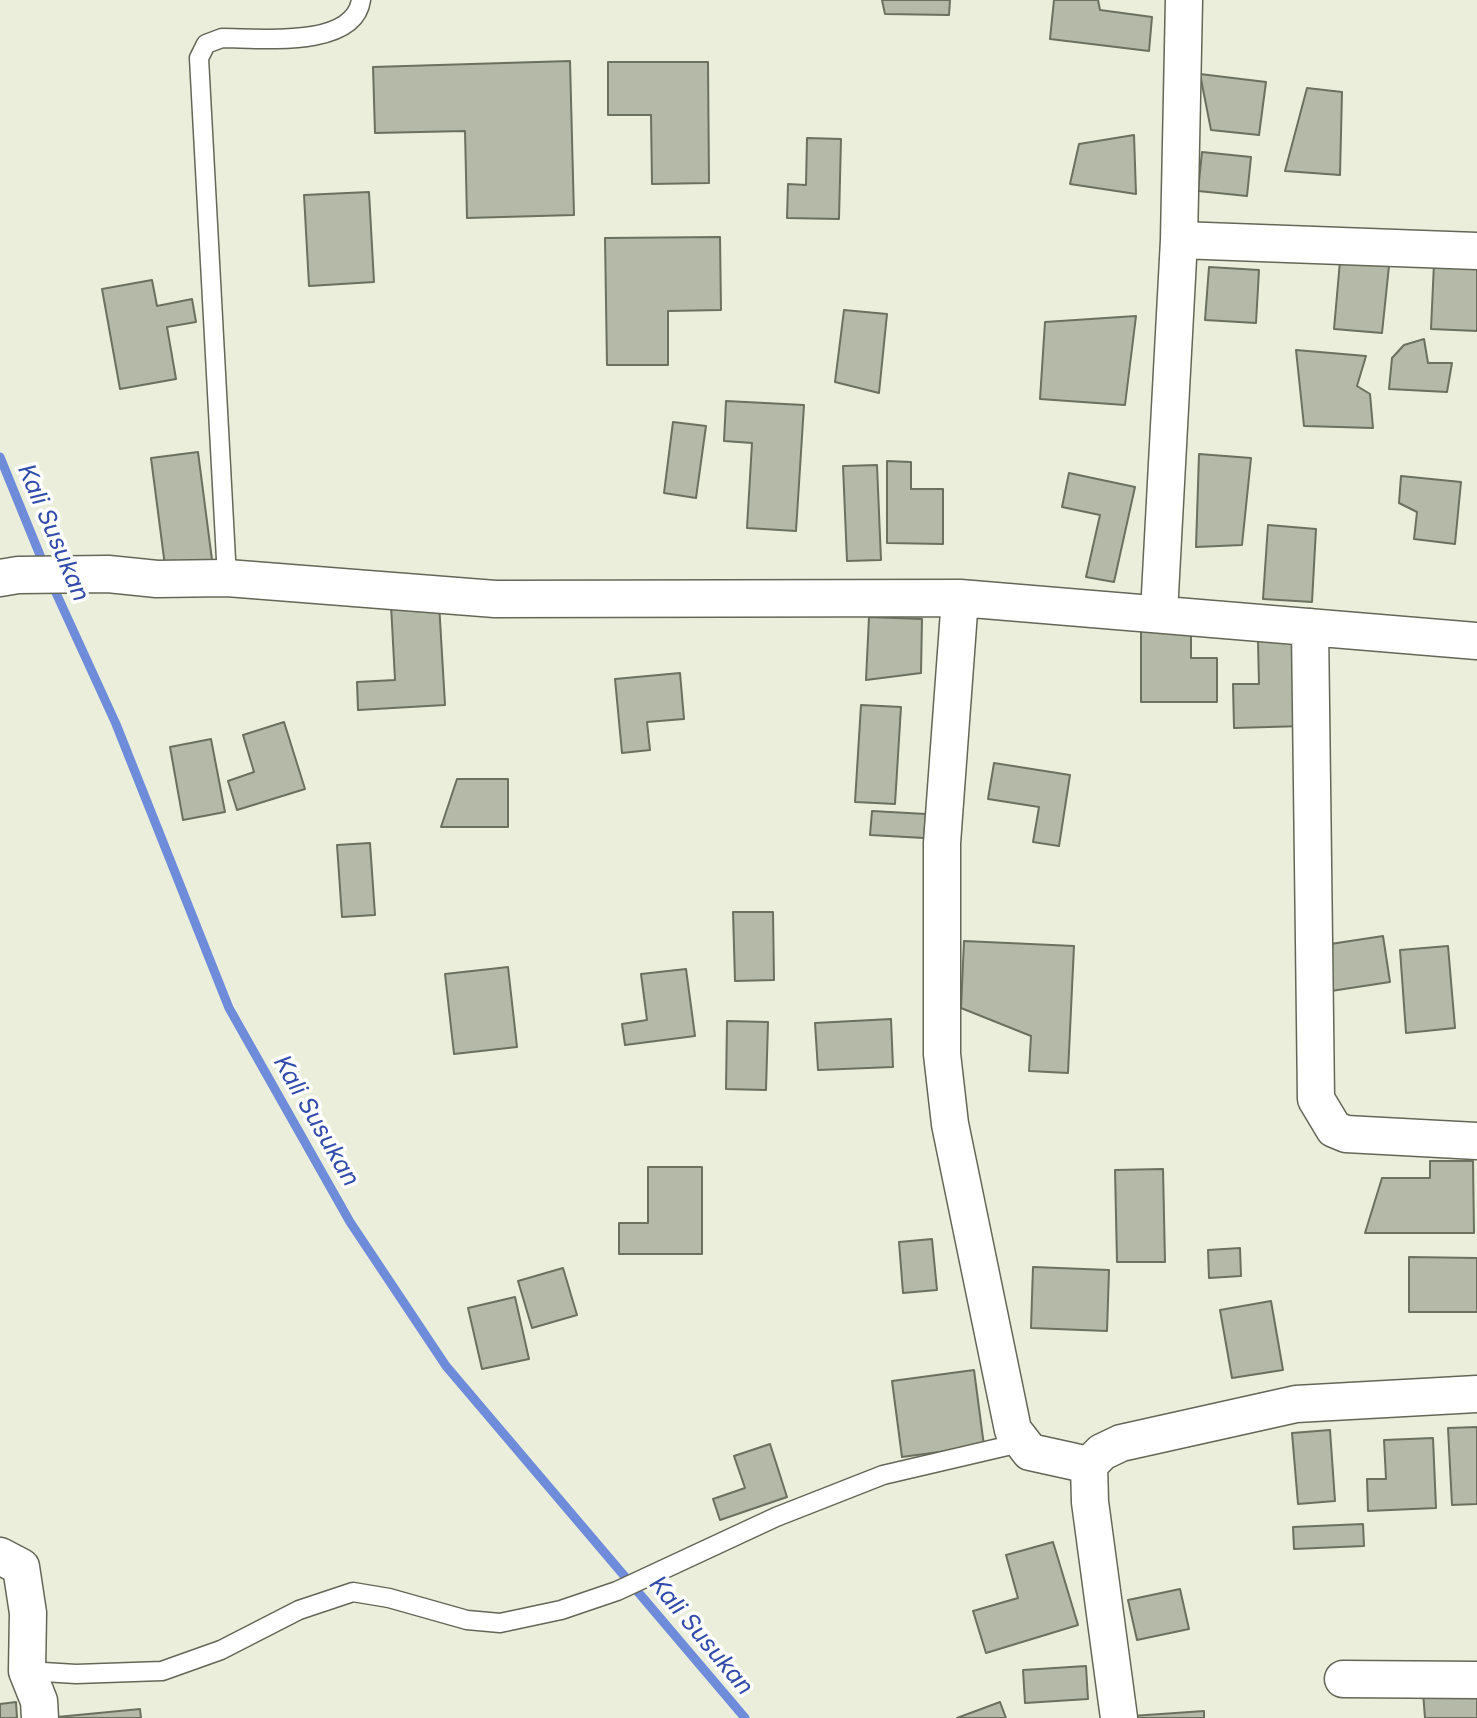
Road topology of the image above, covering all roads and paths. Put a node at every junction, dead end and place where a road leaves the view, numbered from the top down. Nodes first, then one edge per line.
1 (361, 0) edge
2 (1184, 0) edge
3 (1179, 240) junction
4 (1477, 251) edge
5 (9, 577) edge
6 (227, 578) junction
7 (960, 598) junction
8 (1159, 613) junction
9 (1310, 627) junction
10 (1477, 641) edge
11 (1477, 1141) edge
12 (1477, 1394) edge
13 (1020, 1443) junction
14 (1089, 1465) junction
15 (0, 1556) edge
16 (27, 1671) junction
17 (1343, 1679) dead end
18 (1477, 1680) edge
19 (40, 1718) edge
20 (1119, 1718) edge

1 - 6 lane
2 - 3 street
3 - 4 street
3 - 8 street
5 - 6 street
6 - 7 street
7 - 8 street
7 - 13 street
8 - 9 street
9 - 10 street
9 - 11 street
12 - 14 street
13 - 14 street
13 - 16 lane
14 - 20 street
15 - 16 street
16 - 19 street
17 - 18 street

